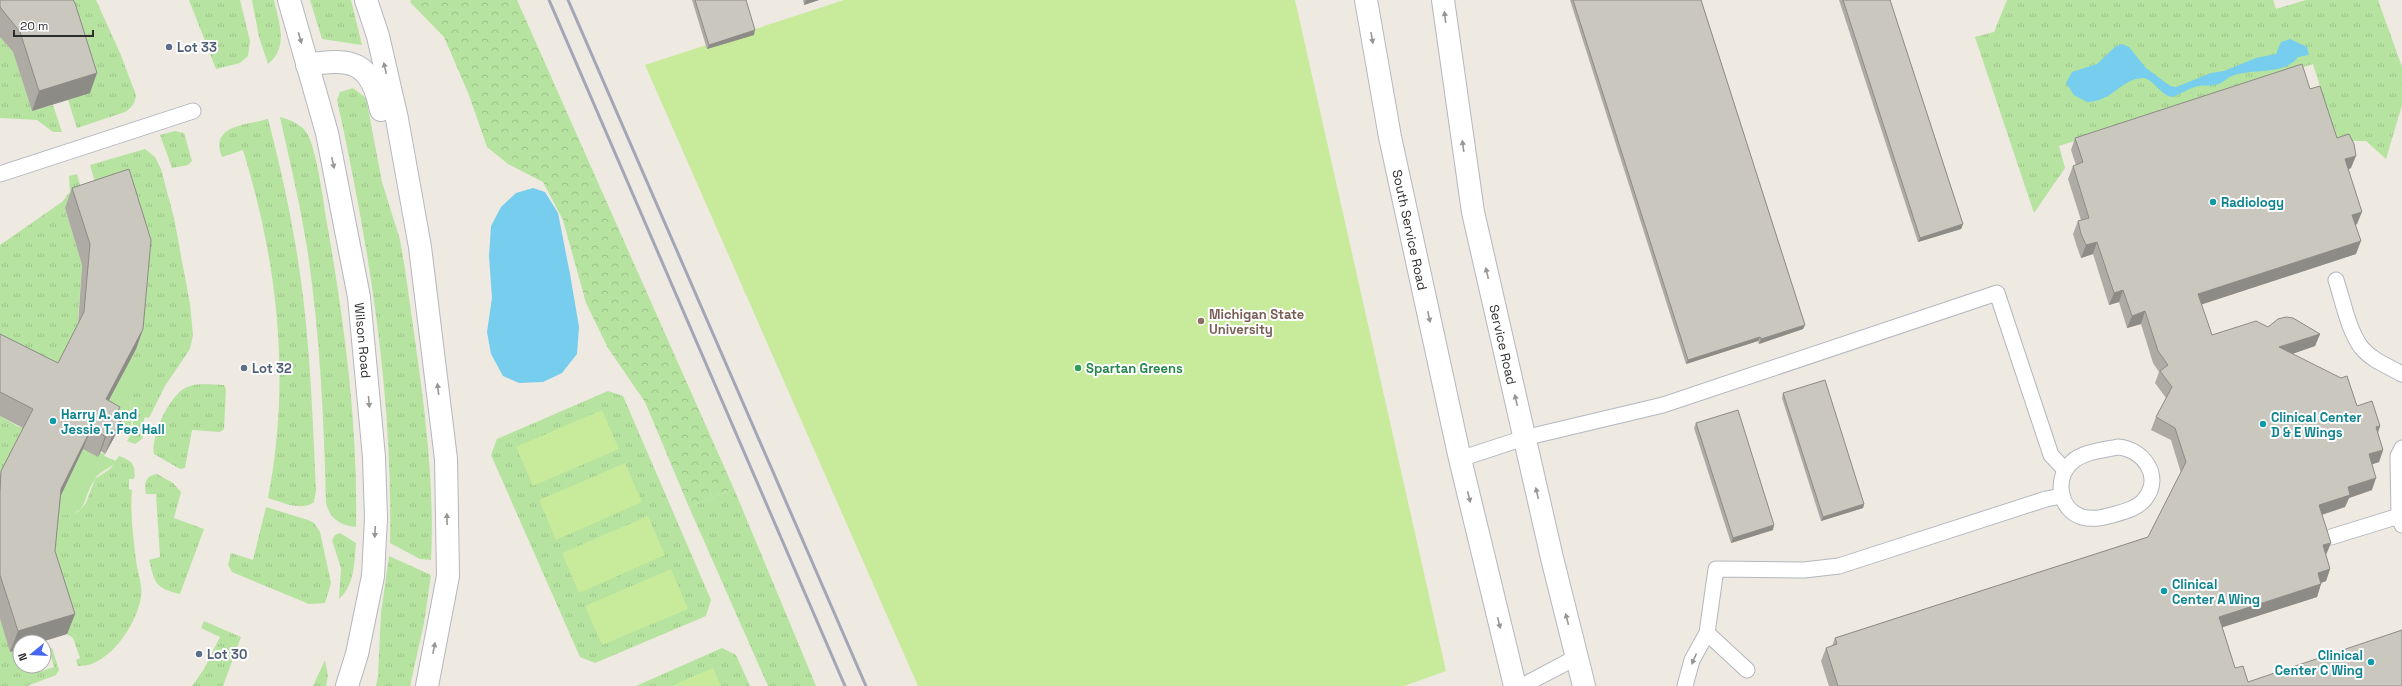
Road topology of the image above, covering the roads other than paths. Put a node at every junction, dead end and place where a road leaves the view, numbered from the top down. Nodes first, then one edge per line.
1 (289, 0) edge
2 (366, 0) edge
3 (1366, 0) edge
4 (1443, 0) edge
5 (307, 64) junction
6 (192, 111) dead end
7 (0, 174) edge
8 (420, 247) junction
9 (2336, 280) dead end
10 (2402, 374) edge
11 (1524, 438) junction
12 (2402, 448) edge
13 (1460, 459) junction
14 (2065, 470) junction
15 (2062, 496) junction
16 (2400, 520) edge
17 (2331, 537) edge
18 (1707, 633) junction
19 (1577, 657) junction
20 (1747, 670) dead end
21 (347, 686) edge
22 (427, 686) edge
23 (1515, 686) edge
24 (1522, 686) edge
25 (1584, 686) edge
26 (1685, 686) edge

1 -> 5 street, Wilson Road
8 -> 2 street
3 -> 13 street, South Service Road
11 -> 4 street, Service Road
5 - 8 street
5 -> 21 street, Wilson Road
6 - 7 lane
22 -> 8 street
9 - 10 lane
11 - 13 lane
11 - 14 lane
19 -> 11 street, Service Road
12 - 16 lane
13 -> 23 street
14 - 15 lane
14 - 15 lane
15 - 18 lane
16 - 17 lane
18 - 20 lane
18 -> 26 lane
19 - 24 lane
19 - 25 street, Service Road

